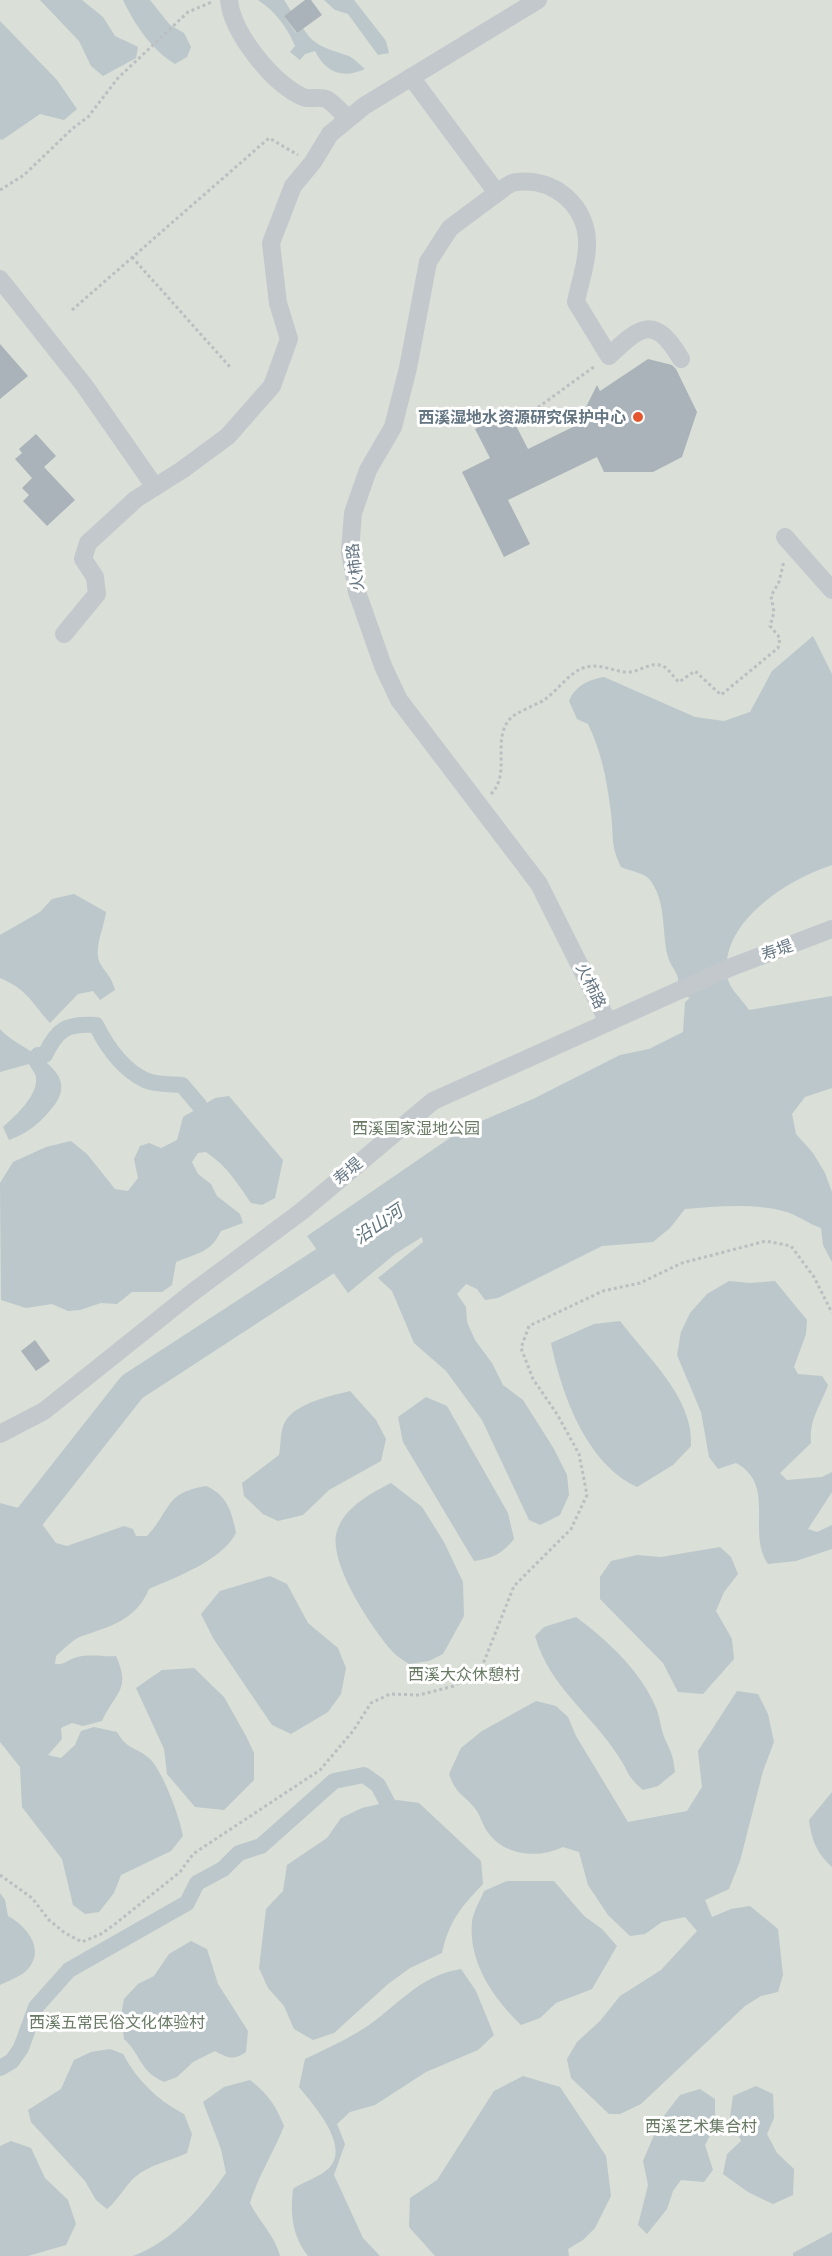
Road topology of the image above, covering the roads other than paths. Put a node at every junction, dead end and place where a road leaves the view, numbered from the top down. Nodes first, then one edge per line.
1 (229, 0) edge
2 (538, 0) edge
3 (411, 77) junction
4 (347, 118) junction
5 (497, 193) junction
6 (0, 279) edge
7 (681, 359) dead end
8 (155, 487) junction
9 (785, 537) road end
10 (832, 591) edge
11 (63, 634) dead end
12 (832, 929) edge
13 (608, 1022) junction
14 (0, 1434) edge

1 - 4 lane
2 - 3 lane
3 - 4 lane
3 - 5 lane
4 - 8 lane
5 - 7 lane, 火柿路
5 - 13 lane, 火柿路
6 - 8 lane
8 - 11 lane
9 - 10 lane
12 - 13 lane, 寿堤
13 - 14 lane, 寿堤

